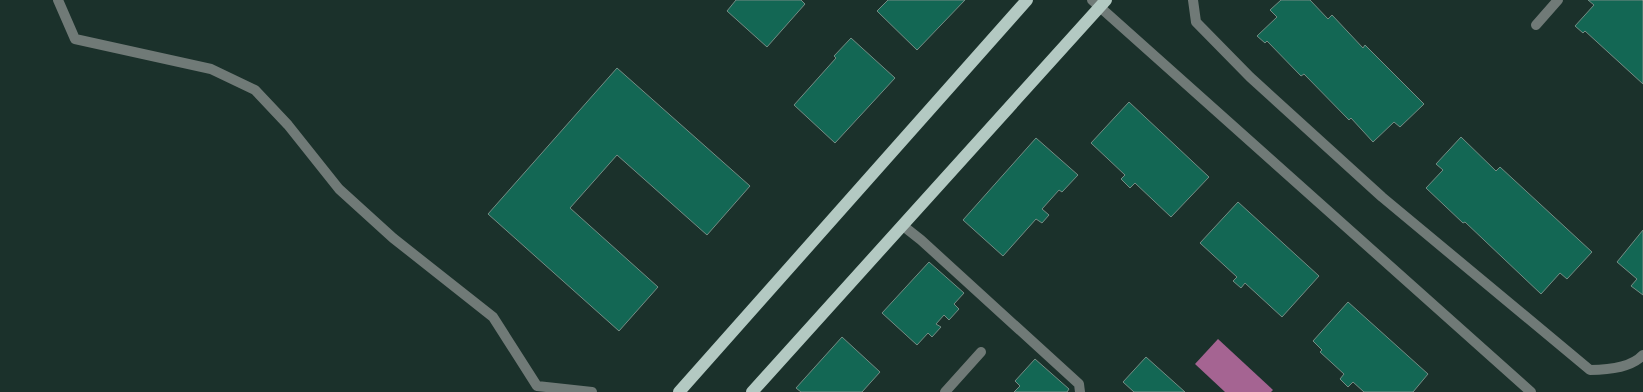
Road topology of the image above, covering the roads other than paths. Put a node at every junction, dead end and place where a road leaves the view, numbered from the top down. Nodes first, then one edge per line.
1 (58, 0) edge
2 (1027, 0) edge
3 (1193, 0) edge
4 (1558, 0) edge
5 (1099, 2) edge
6 (1536, 25) dead end
7 (902, 225) junction
8 (982, 352) dead end
9 (1643, 355) edge
10 (592, 392) edge
11 (679, 392) edge
12 (752, 392) edge
13 (945, 392) edge
14 (1080, 392) edge
15 (1531, 392) edge

1 - 10 street
2 - 11 main road
3 - 9 street
4 - 6 street
5 - 7 main road
5 - 15 street
7 - 12 main road
7 - 14 street
8 - 13 street

